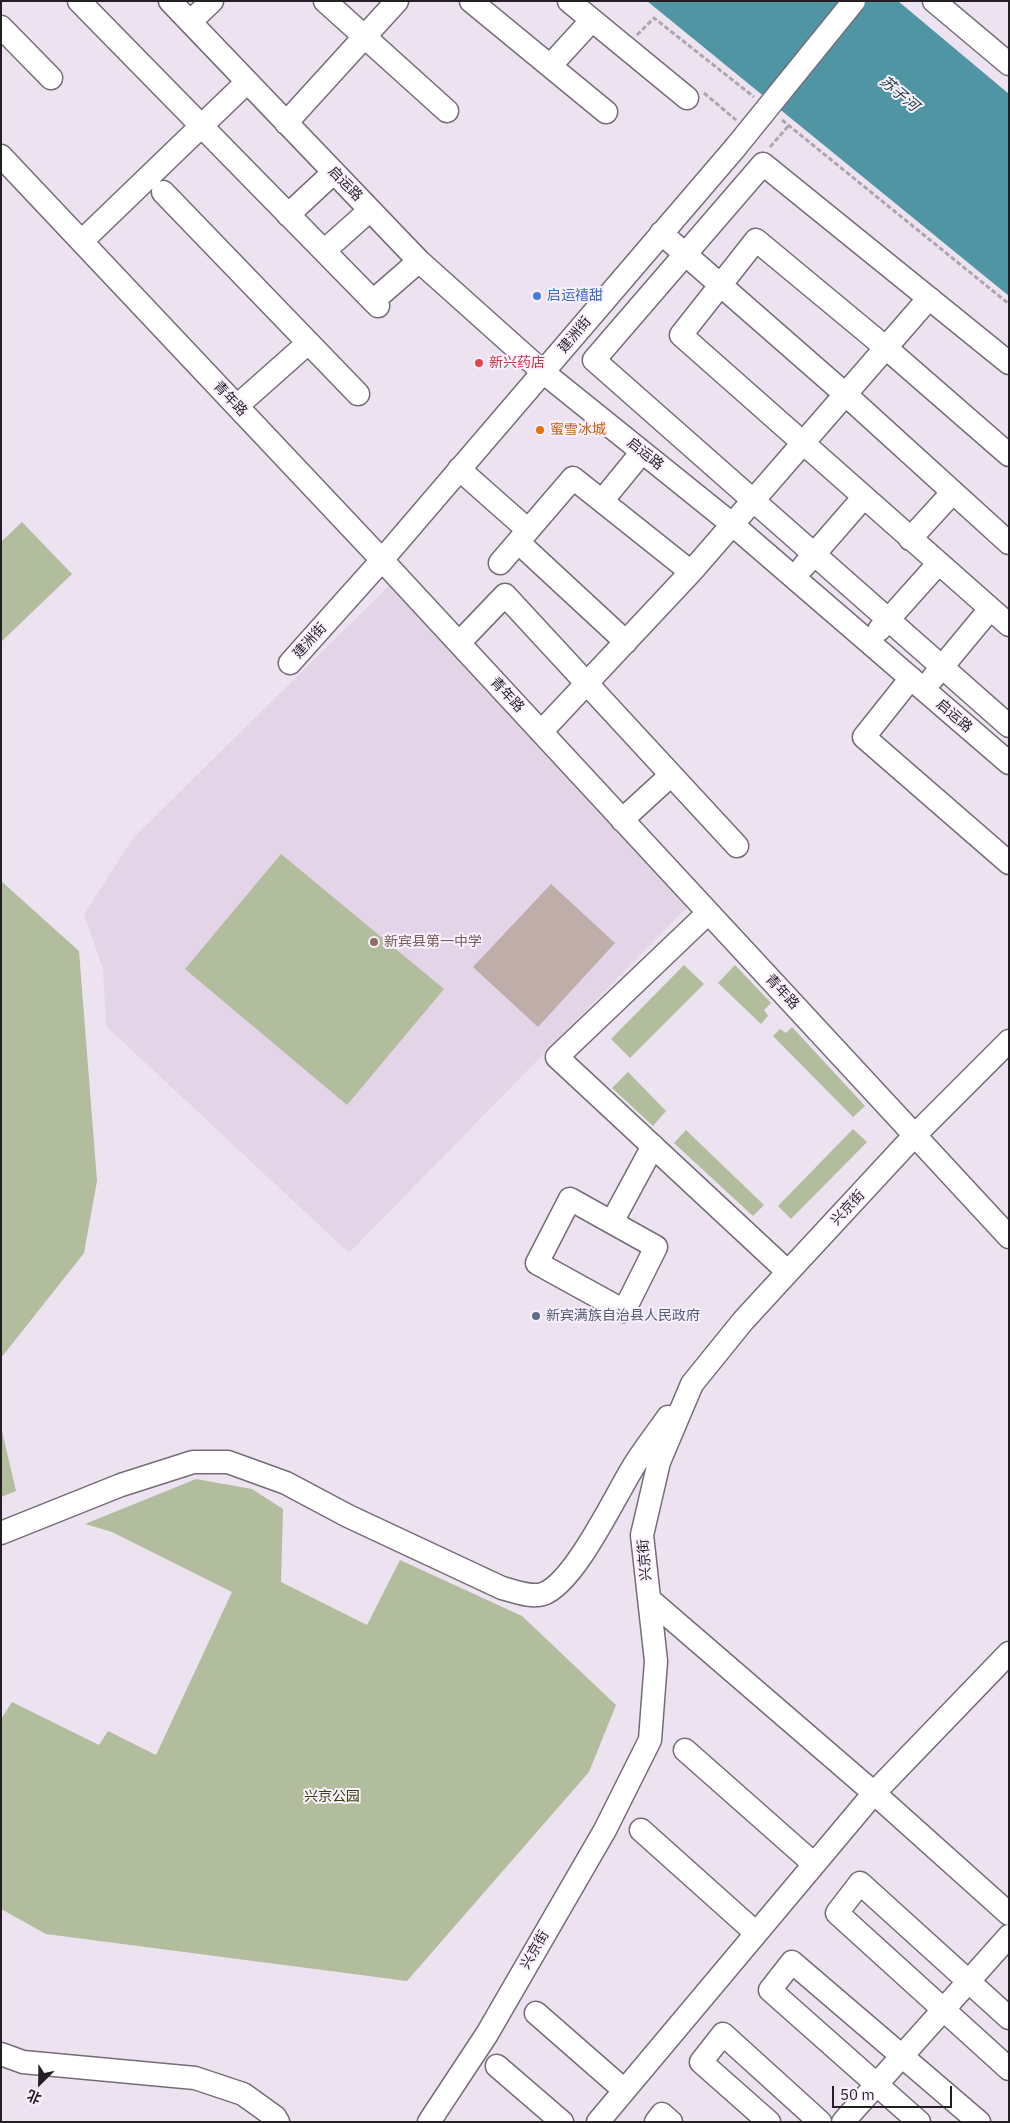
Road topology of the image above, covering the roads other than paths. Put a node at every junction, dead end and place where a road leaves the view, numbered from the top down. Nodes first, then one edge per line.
1 (79, 1) edge
2 (170, 1) edge
3 (212, 1) edge
4 (325, 1) edge
5 (397, 1) edge
6 (569, 1) edge
7 (854, 1) edge
8 (934, 1) edge
9 (478, 3) edge
10 (592, 20) junction
11 (190, 22) junction
12 (1, 27) edge
13 (364, 37) junction
14 (1009, 64) edge
15 (550, 66) junction
16 (51, 78) dead end
17 (247, 82) junction
18 (687, 98) dead end
19 (447, 111) dead end
20 (606, 112) dead end
21 (286, 123) junction
22 (200, 126) junction
23 (1, 156) edge
24 (334, 172) junction
25 (163, 192) dead end
26 (370, 210) junction
27 (288, 215) junction
28 (661, 233) junction
29 (82, 241) junction
30 (324, 251) junction
31 (686, 254) junction
32 (419, 261) junction
33 (720, 285) junction
34 (930, 298) junction
35 (308, 343) junction
36 (885, 347) junction
37 (1009, 363) edge
38 (543, 372) junction
39 (358, 394) dead end
40 (845, 394) junction
41 (237, 406) junction
42 (802, 445) junction
43 (642, 452) junction
44 (1009, 455) edge
45 (459, 469) junction
46 (953, 492) junction
47 (863, 498) junction
48 (602, 501) junction
49 (753, 501) junction
50 (733, 525) junction
51 (523, 536) junction
52 (910, 539) junction
53 (1009, 543) edge
54 (813, 555) junction
55 (382, 560) junction
56 (500, 563) dead end
57 (938, 564) junction
58 (691, 572) junction
59 (794, 577) junction
60 (990, 609) junction
61 (888, 620) junction
62 (1009, 625) edge
63 (626, 642) junction
64 (869, 642) junction
65 (459, 643) junction
66 (290, 664) dead end
67 (942, 667) junction
68 (918, 683) junction
69 (587, 684) junction
70 (1009, 726) edge
71 (542, 732) junction
72 (1009, 764) edge
73 (671, 775) junction
74 (622, 820) junction
75 (737, 846) dead end
76 (1009, 863) edge
77 (708, 913) junction
78 (1009, 1041) edge
79 (914, 1136) junction
80 (653, 1146) junction
81 (612, 1222) junction
82 (1009, 1237) edge
83 (788, 1272) junction
84 (692, 1384) junction
85 (1, 1533) edge
86 (648, 1599) junction
87 (1009, 1653) edge
88 (685, 1750) dead end
89 (874, 1793) junction
90 (641, 1830) dead end
91 (814, 1864) junction
92 (1009, 1914) edge
93 (756, 1933) junction
94 (1009, 1936) edge
95 (968, 1982) junction
96 (943, 2010) junction
97 (536, 2013) dead end
98 (1009, 2018) edge
99 (1, 2054) edge
100 (902, 2055) junction
101 (497, 2066) dead end
102 (1009, 2069) edge
103 (876, 2085) junction
104 (624, 2090) junction
105 (278, 2122) edge
106 (429, 2122) edge
107 (562, 2122) edge
108 (598, 2122) edge
109 (656, 2122) edge
110 (671, 2122) edge
111 (769, 2122) edge
112 (820, 2122) edge
113 (843, 2122) edge
114 (919, 2122) edge
115 (979, 2122) edge

1 - 22 street
2 - 11 street, 启运路
3 - 11 street
4 - 13 street
5 - 13 street
6 - 10 street
7 - 28 street, 建洲街, bridge
8 - 14 street
9 - 15 street
10 - 15 street
10 - 18 street
11 - 17 street, 启运路
12 - 16 street
13 - 19 street
13 - 21 street
15 - 20 street
17 - 21 street, 启运路
17 - 22 street
21 - 24 street, 启运路
22 - 27 street
22 - 29 street
23 - 29 street, 青年路
24 - 26 street, 启运路
24 - 27 street
25 - 35 street
26 - 30 street
26 - 32 street, 启运路
27 - 30 street
28 - 31 street
28 - 38 street, 建洲街
29 - 41 street, 青年路
30 - 32 street
31 - 33 street
31 - 34 street
31 - 49 street
32 - 38 street, 启运路
33 - 36 street
33 - 40 street
33 - 42 street
34 - 36 street
34 - 37 street
35 - 39 street
35 - 41 street
36 - 40 street
36 - 44 street
38 - 43 street, 启运路
38 - 45 street, 建洲街
40 - 42 street
40 - 46 street
41 - 55 street, 青年路
42 - 47 street
42 - 49 street
43 - 48 street
43 - 50 street, 启运路
45 - 51 street
45 - 55 street, 建洲街
46 - 52 street
46 - 53 street
47 - 52 street
47 - 54 street
48 - 51 street
48 - 58 street
49 - 50 street
49 - 54 street
50 - 58 street
50 - 59 street, 启运路
51 - 56 street
51 - 63 street
52 - 57 street
54 - 59 street
54 - 61 street
55 - 65 street, 青年路
55 - 66 street, 建洲街
57 - 60 street
57 - 61 street
58 - 63 street
59 - 64 street, 启运路
60 - 62 street
60 - 67 street
61 - 64 street
61 - 67 street
63 - 69 street
64 - 68 street, 启运路
65 - 69 street
65 - 71 street, 青年路
67 - 68 street
67 - 70 street
68 - 72 street, 启运路
68 - 76 street
69 - 71 street
69 - 73 street
71 - 74 street, 青年路
73 - 74 street
73 - 75 street
74 - 77 street, 青年路
77 - 79 street, 青年路
77 - 80 street
78 - 79 street, 兴京街
79 - 82 street, 青年路
79 - 83 street, 兴京街
80 - 81 street
80 - 83 street
81 - 81 street
83 - 84 street, 兴京街
84 - 85 street
84 - 86 street, 兴京街
86 - 89 street
86 - 106 street, 兴京街
87 - 89 street
88 - 91 street
89 - 91 street
89 - 92 street
90 - 93 street
91 - 93 street
93 - 104 street
94 - 95 street
95 - 96 street
95 - 96 street
95 - 98 street
96 - 100 street
96 - 102 street
97 - 104 street
99 - 105 street
100 - 103 street
100 - 103 street
100 - 115 street
101 - 107 street
103 - 113 street
103 - 114 street
104 - 108 street
109 - 110 street
111 - 112 street

